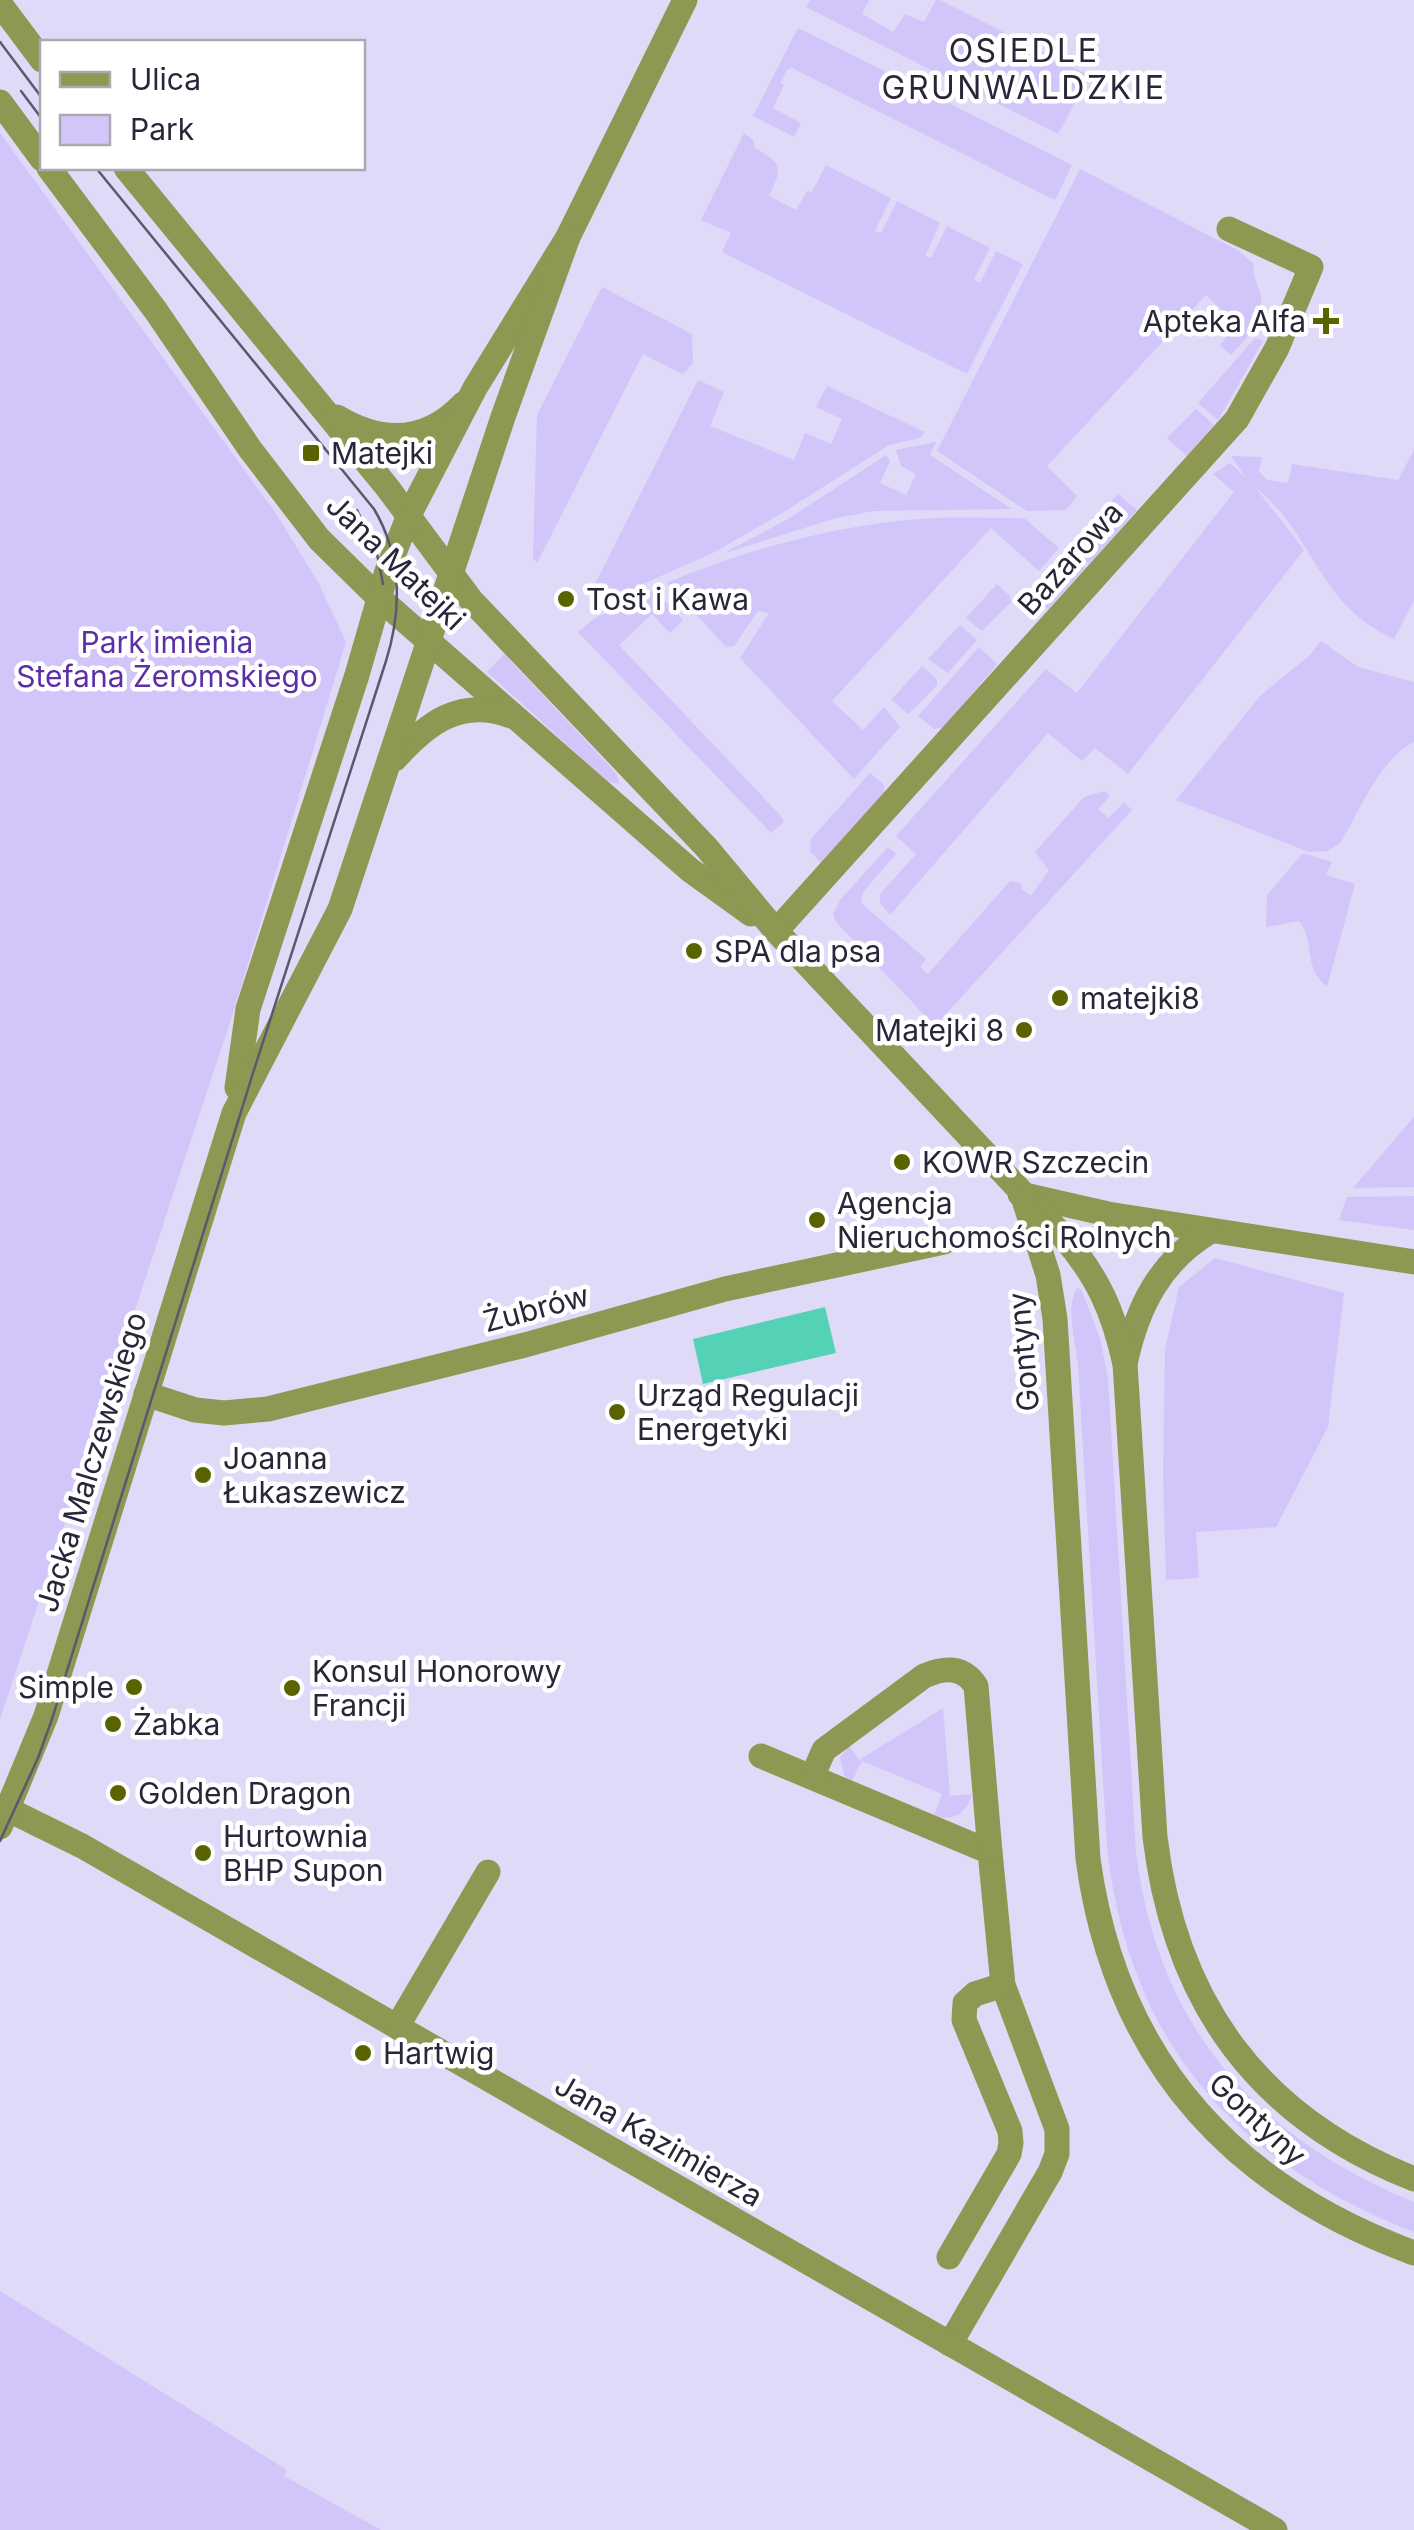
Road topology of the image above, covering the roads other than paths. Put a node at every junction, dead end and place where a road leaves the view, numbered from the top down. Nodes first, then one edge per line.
1 (685, 0) edge
2 (0, 4) edge
3 (40, 57) edge
4 (0, 102) edge
5 (40, 156) edge
6 (50, 170) edge
7 (128, 170) edge
8 (1228, 229) dead end
9 (568, 237) junction
10 (475, 388) junction
11 (316, 400) junction
12 (408, 515) junction
13 (450, 576) junction
14 (378, 597) junction
15 (429, 640) junction
16 (521, 722) junction
17 (383, 781) junction
18 (776, 931) junction
19 (234, 1113) junction
20 (1020, 1194) junction
21 (1211, 1231) junction
22 (944, 1242) dead end
23 (1414, 1262) edge
24 (1124, 1364) junction
25 (146, 1394) junction
26 (761, 1756) dead end
27 (812, 1777) junction
28 (4, 1819) edge
29 (990, 1852) junction
30 (488, 1872) dead end
31 (1003, 1985) junction
32 (397, 2027) junction
33 (1414, 2179) edge
34 (1414, 2253) edge
35 (949, 2257) dead end
36 (950, 2344) junction
37 (1275, 2530) edge

1 - 9 street, Jacka Malczewskiego
2 - 3 street
4 - 5 street
6 - 14 street, Jana Matejki
7 - 11 street, Jana Matejki
8 - 18 street, Bazarowa
9 - 10 street, Jacka Malczewskiego
9 - 13 street, Jacka Malczewskiego
10 - 11 street, Jacka Malczewskiego
10 - 12 street, Jacka Malczewskiego
11 - 12 street, Jana Matejki
12 - 13 street, Jana Matejki
12 - 14 street, Jacka Malczewskiego
13 - 15 street, Jacka Malczewskiego
13 - 18 street, Jana Matejki
14 - 15 street, Jana Matejki
14 - 19 street, Jacka Malczewskiego
15 - 16 street, Jana Matejki
15 - 17 street, Jacka Malczewskiego
16 - 17 street, Jacka Malczewskiego
16 - 18 street, Jana Matejki
17 - 19 street, Jacka Malczewskiego
18 - 20 street, Jana Matejki
19 - 25 street, Jacka Malczewskiego
20 - 21 street
20 - 24 street, Gontyny
20 - 34 street, Gontyny
21 - 23 street
21 - 24 street
22 - 25 street, Żubrów
24 - 33 street, Gontyny
25 - 28 street, Jacka Malczewskiego
26 - 27 street
27 - 29 street
27 - 29 street
28 - 32 street, Jana Kazimierza
29 - 31 street
30 - 32 street
31 - 35 street
31 - 36 street
32 - 36 street, Jana Kazimierza
36 - 37 street, Jana Kazimierza

